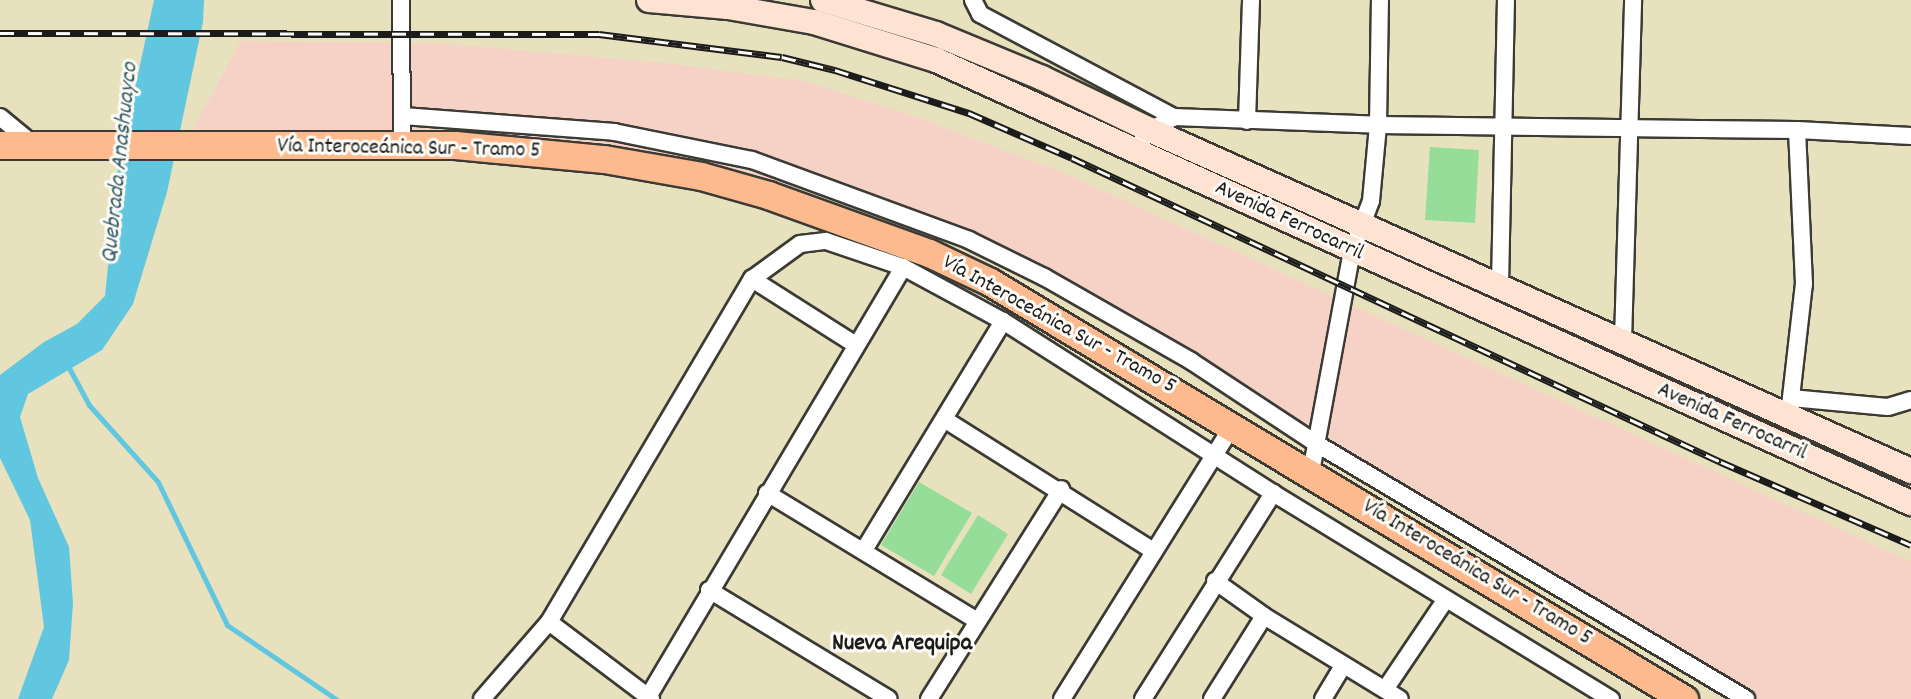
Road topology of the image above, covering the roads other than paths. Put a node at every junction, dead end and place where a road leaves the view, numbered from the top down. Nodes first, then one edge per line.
1 (400, 0) edge
2 (649, 0) edge
3 (823, 0) edge
4 (973, 0) edge
5 (1251, 0) edge
6 (1380, 0) edge
7 (1506, 0) edge
8 (1633, 0) edge
9 (403, 116) junction
10 (0, 117) edge
11 (1174, 117) junction
12 (1247, 121) junction
13 (1378, 125) junction
14 (1503, 126) junction
15 (1631, 126) junction
16 (1150, 130) junction
17 (1797, 130) junction
18 (1911, 136) edge
19 (0, 145) edge
20 (402, 145) junction
21 (34, 146) junction
22 (1135, 150) junction
23 (1363, 225) junction
24 (1352, 251) junction
25 (903, 267) junction
26 (752, 279) junction
27 (1500, 285) junction
28 (1003, 321) junction
29 (1623, 341) junction
30 (856, 345) junction
31 (1911, 400) edge
32 (1790, 407) junction
33 (944, 419) junction
34 (1233, 425) junction
35 (1317, 444) junction
36 (1215, 453) junction
37 (1911, 471) edge
38 (1311, 472) junction
39 (1061, 489) junction
40 (767, 493) junction
41 (1273, 493) junction
42 (1911, 503) edge
43 (864, 550) junction
44 (1154, 551) junction
45 (1215, 581) junction
46 (709, 590) junction
47 (1446, 599) junction
48 (1263, 616) junction
49 (976, 620) junction
50 (549, 622) junction
51 (1343, 666) junction
52 (1386, 688) junction
53 (1668, 695) edge
54 (650, 698) edge
55 (482, 699) edge
56 (889, 699) edge
57 (929, 699) edge
58 (1062, 699) edge
59 (1143, 699) edge
60 (1212, 699) edge
61 (1323, 699) edge
62 (1400, 699) edge
63 (1611, 699) edge
64 (1746, 699) edge

1 - 9 street
2 - 22 main road, Avenida Ferrocarril
3 - 16 main road, Avenida Ferrocarril
4 - 11 street
5 - 12 street
6 - 13 street
7 - 14 street
8 - 15 street
9 - 20 street
9 - 35 street
10 - 21 street
11 - 12 street
11 - 16 street
12 - 13 street
13 - 14 street
13 - 23 street
14 - 15 street
14 - 27 street
15 - 17 street
15 - 29 street
16 - 22 street
16 - 23 main road, Avenida Ferrocarril
17 - 18 street
17 - 32 street
19 - 21 highway, Vía Interoceánica Sur - Tramo 5
20 - 21 highway, Vía Interoceánica Sur - Tramo 5
20 - 34 highway, Vía Interoceánica Sur - Tramo 5
22 - 24 main road, Avenida Ferrocarril
23 - 24 street
23 - 27 main road, Avenida Ferrocarril
24 - 35 street
24 - 42 main road, Avenida Ferrocarril
25 - 26 street
25 - 28 street
25 - 30 street
26 - 30 street
26 - 50 street
27 - 29 main road, Avenida Ferrocarril
28 - 33 street
28 - 36 street
29 - 32 main road, Avenida Ferrocarril
30 - 40 street
31 - 32 street
32 - 37 main road, Avenida Ferrocarril
33 - 39 street
33 - 43 street
34 - 36 street
34 - 38 highway, Vía Interoceánica Sur - Tramo 5
35 - 38 street
35 - 64 street
36 - 41 street
36 - 44 street
38 - 53 highway, Vía Interoceánica Sur - Tramo 5
39 - 44 street
39 - 49 street
40 - 43 street
40 - 46 street
41 - 45 street
41 - 47 street
43 - 49 street
44 - 58 street
45 - 48 street
45 - 59 street
46 - 54 street
46 - 56 street
47 - 52 street
47 - 63 street
48 - 51 street
48 - 60 street
49 - 57 street
50 - 54 street
50 - 55 street
51 - 52 street
51 - 61 street
52 - 62 street

